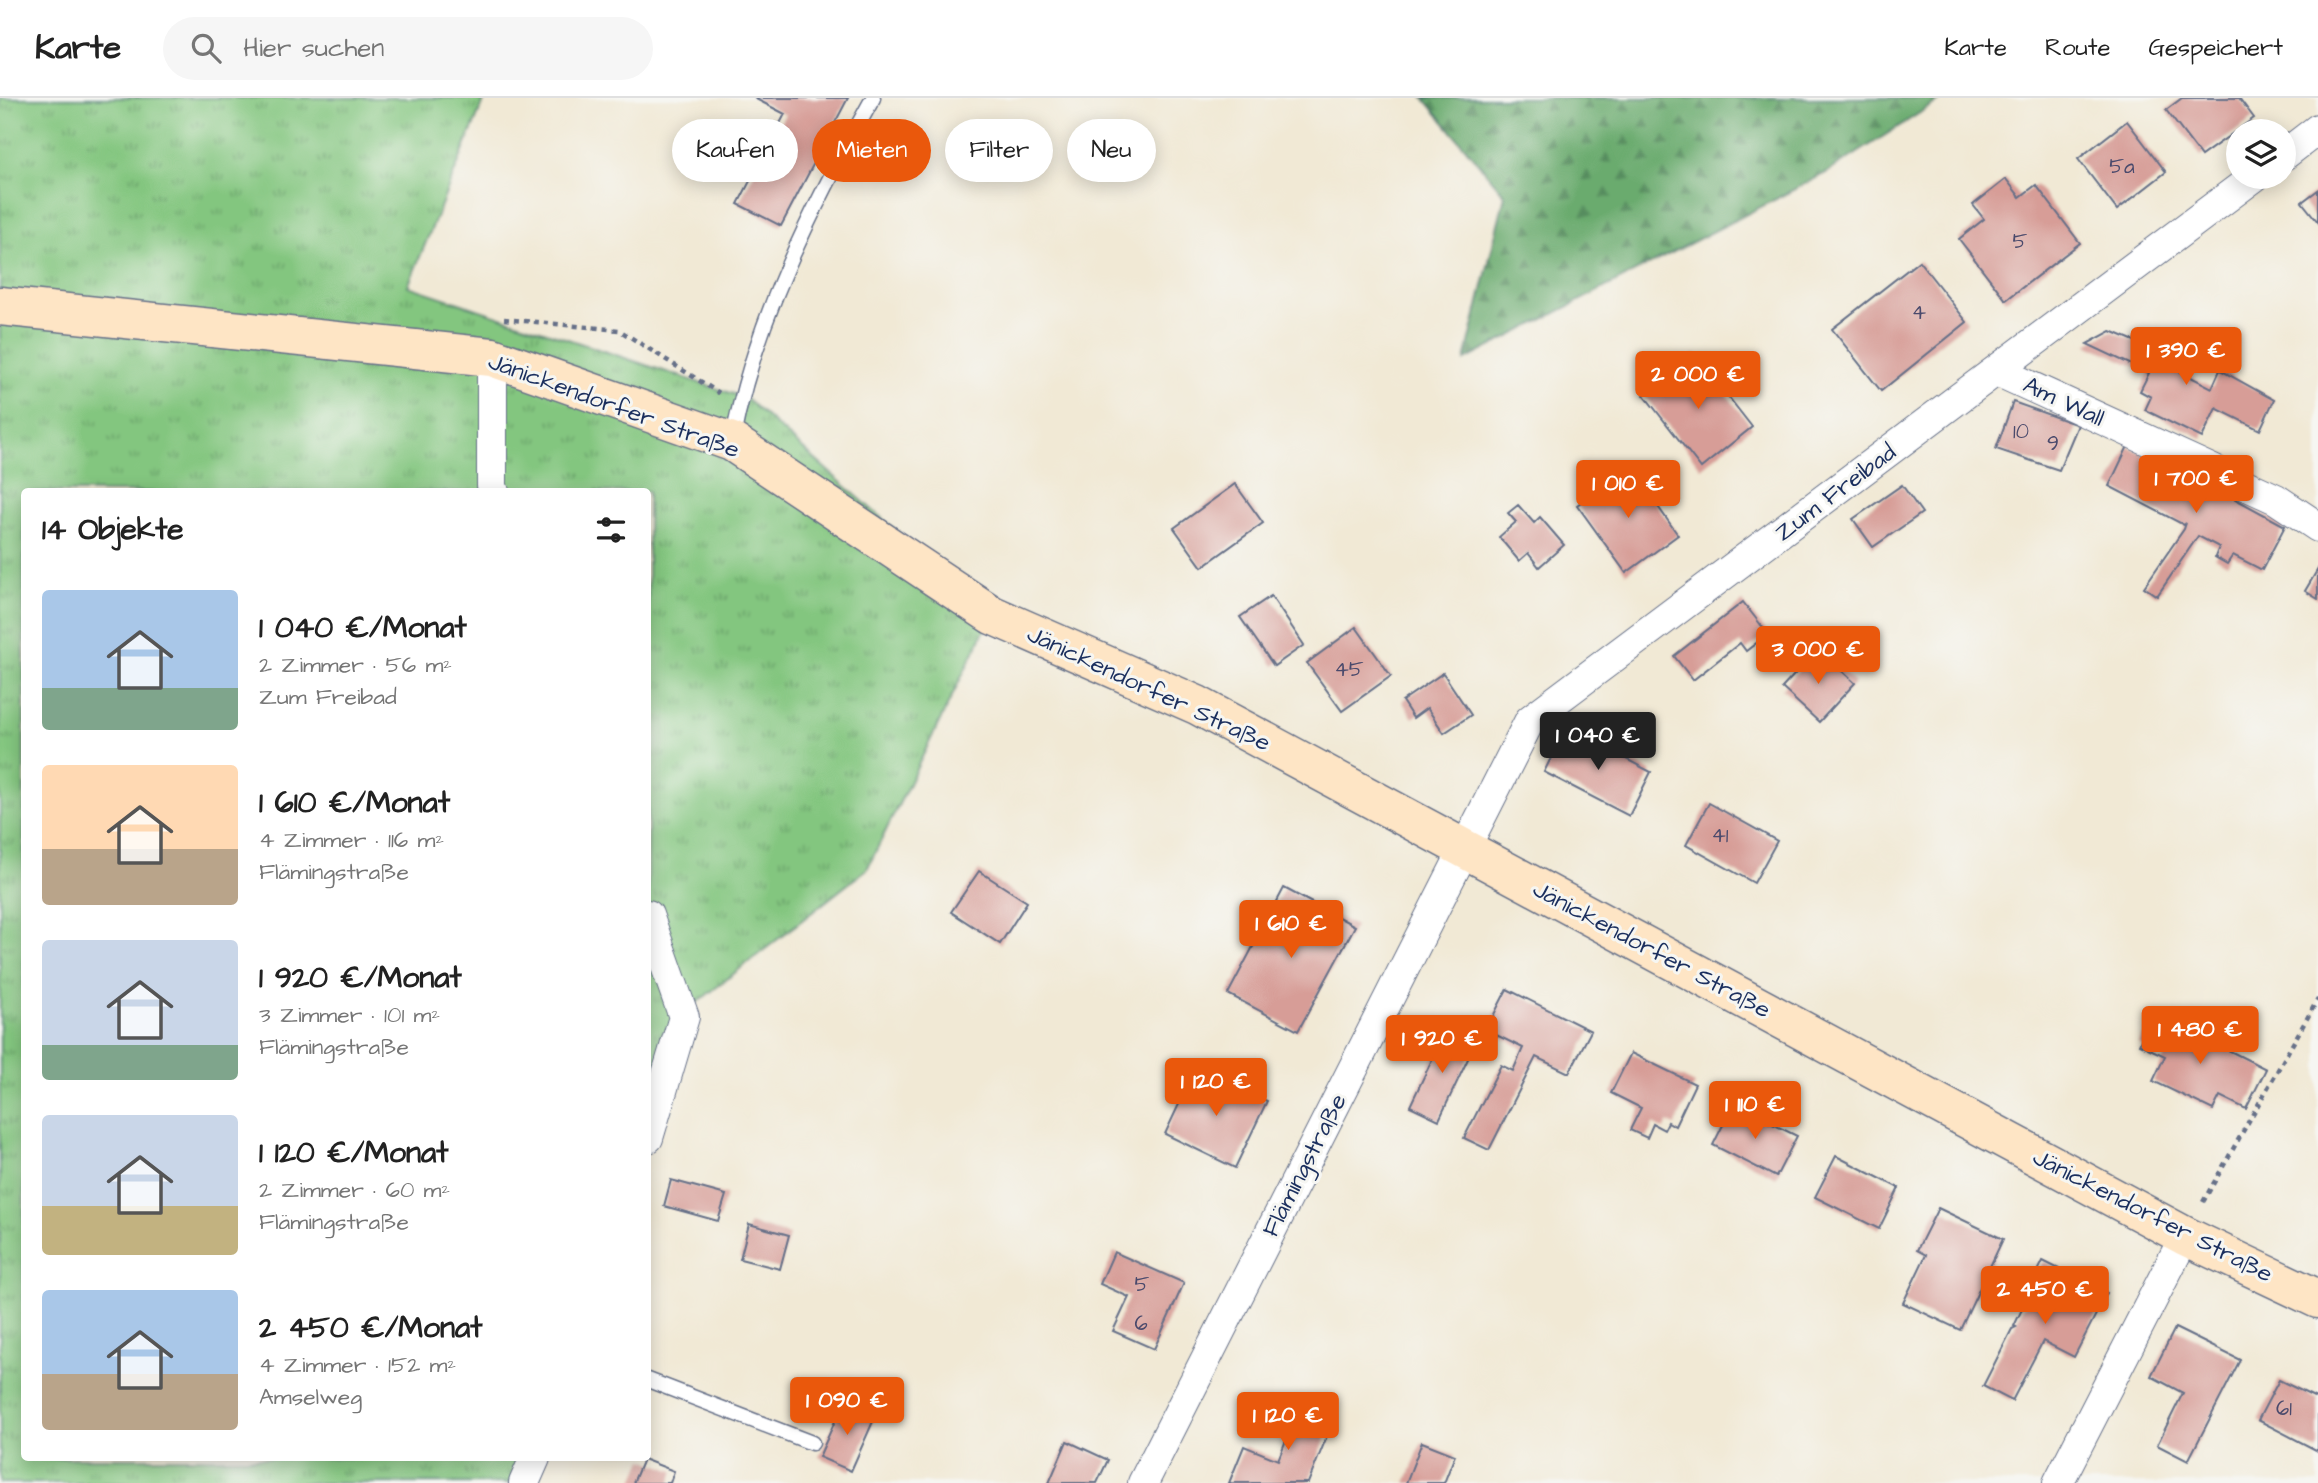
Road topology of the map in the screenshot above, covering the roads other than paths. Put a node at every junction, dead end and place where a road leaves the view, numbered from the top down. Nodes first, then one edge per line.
1 (873, 98) edge
2 (2318, 129) edge
3 (2296, 146) edge
4 (2239, 189) edge
5 (0, 306) edge
6 (492, 357) junction
7 (1997, 371) junction
8 (732, 442) junction
9 (493, 488) edge
10 (2318, 527) edge
11 (1464, 848) junction
12 (651, 924) edge
13 (651, 1128) edge
14 (2185, 1236) junction
15 (2318, 1299) edge
16 (651, 1381) edge
17 (812, 1443) dead end
18 (534, 1461) edge
19 (524, 1483) edge
20 (1143, 1483) edge
21 (2058, 1483) edge

1 - 8 lane
2 - 3 street
4 - 7 street, Zum Freibad
5 - 6 main road, Jänickendorfer Straße
6 - 8 main road, Jänickendorfer Straße
6 - 9 street
7 - 10 street, Am Wall
7 - 11 street, Zum Freibad
8 - 11 main road, Jänickendorfer Straße
11 - 14 main road, Jänickendorfer Straße
11 - 20 street, Flämingstraße
12 - 13 street
14 - 15 main road, Jänickendorfer Straße
14 - 21 street
16 - 17 lane
18 - 19 street

